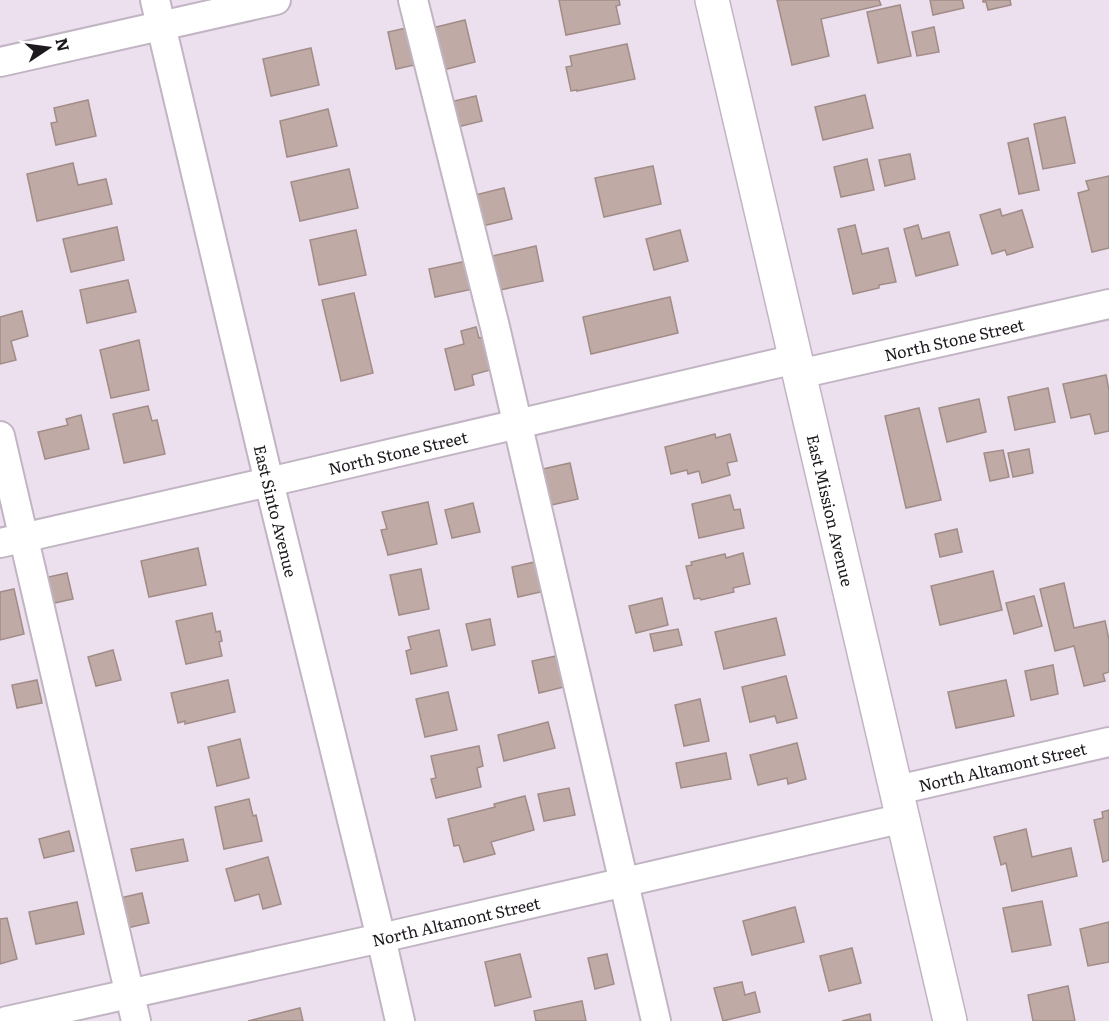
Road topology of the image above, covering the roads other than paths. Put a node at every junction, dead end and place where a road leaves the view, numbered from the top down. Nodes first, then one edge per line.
1 (276, 0) edge
2 (413, 0) edge
3 (712, 0) edge
4 (158, 13) edge
5 (0, 62) edge
6 (1109, 304) edge
7 (798, 366) junction
8 (517, 424) junction
9 (0, 436) edge
10 (269, 482) junction
11 (12, 541) edge
12 (1109, 742) edge
13 (900, 804) junction
14 (623, 883) junction
15 (381, 938) junction
16 (132, 1008) edge
17 (7, 1021) edge
18 (400, 1021) edge
19 (656, 1021) edge
20 (950, 1021) edge

1 - 4 street
2 - 8 street
3 - 7 main road, East Mission Avenue
4 - 5 street
4 - 10 street, East Sinto Avenue
6 - 7 street, North Stone Street
7 - 8 street, North Stone Street
7 - 13 main road, East Mission Avenue
8 - 10 street, North Stone Street
8 - 14 street
9 - 11 street
10 - 11 street, North Stone Street
10 - 15 street, East Sinto Avenue
11 - 16 street
12 - 13 street, North Altamont Street
13 - 14 street, North Altamont Street
13 - 20 main road, East Mission Avenue
14 - 15 street, North Altamont Street
14 - 19 street
15 - 16 street, North Altamont Street
15 - 18 street, East Sinto Avenue
16 - 17 street, North Altamont Street

